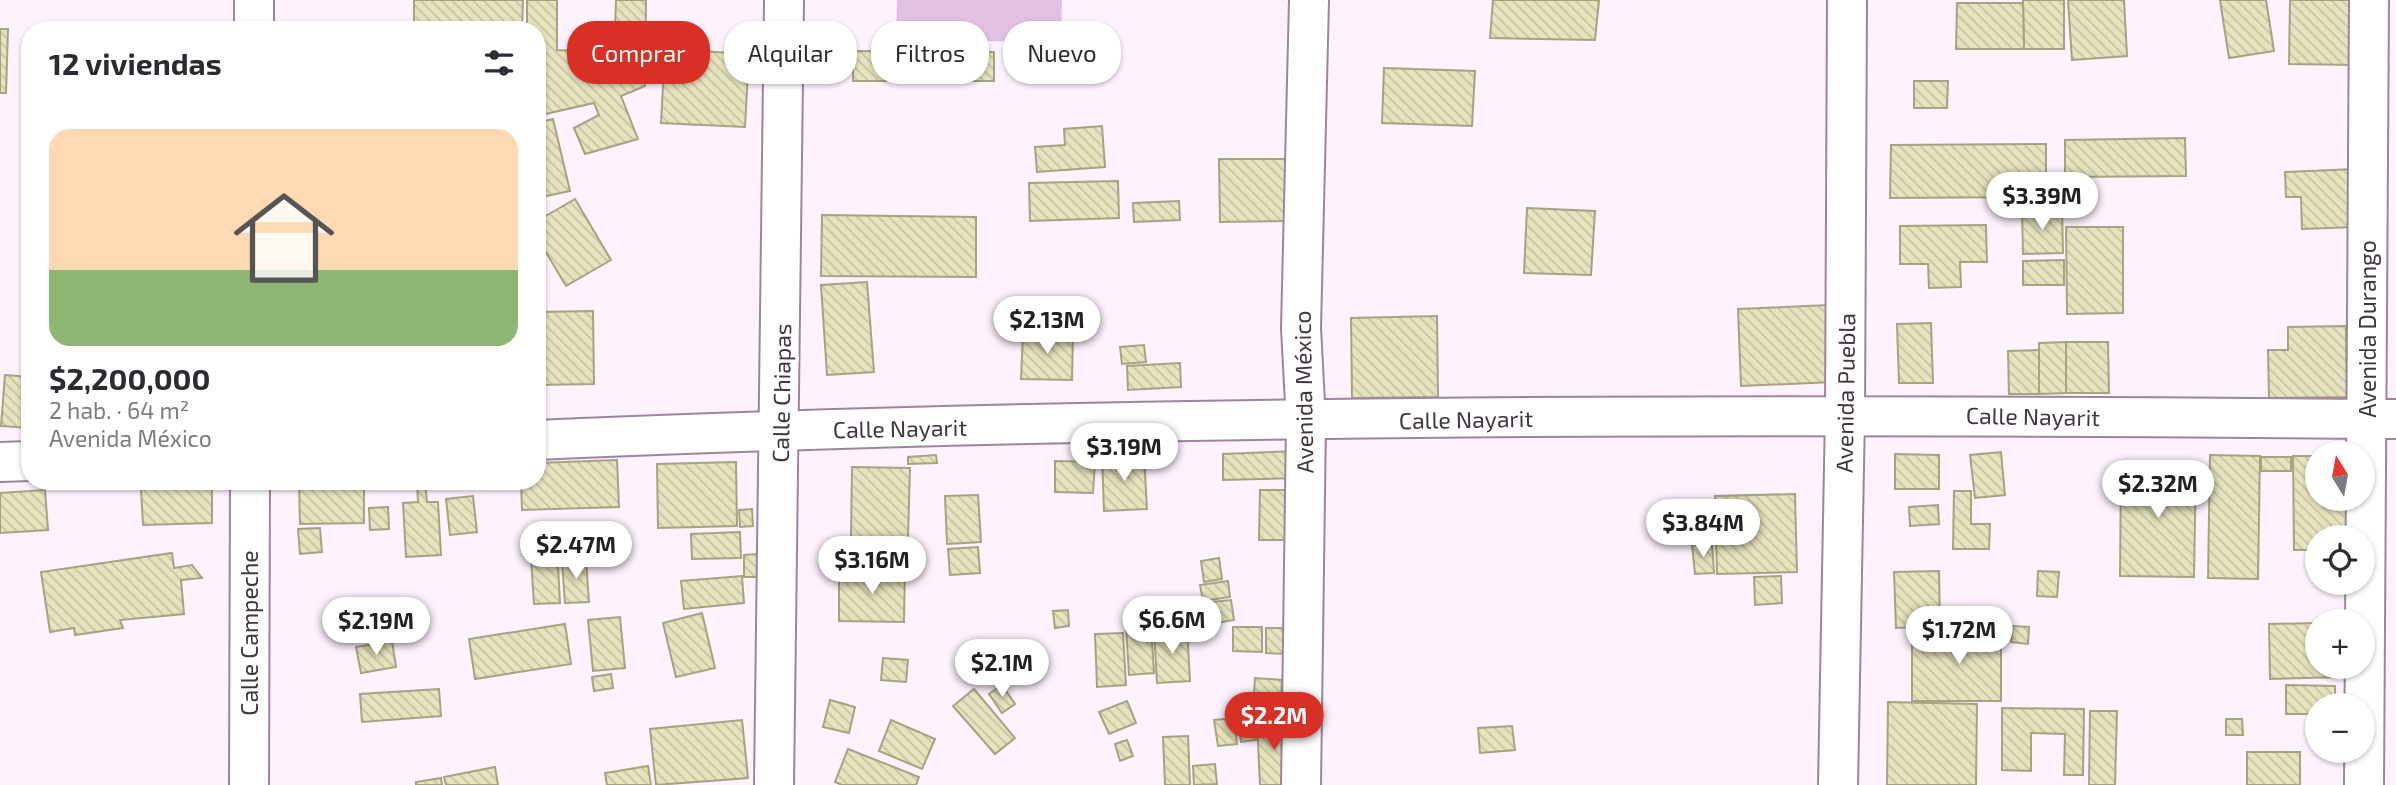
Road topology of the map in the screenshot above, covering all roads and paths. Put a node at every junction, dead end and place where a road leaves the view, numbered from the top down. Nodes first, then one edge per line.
1 (254, 0) edge
2 (784, 0) edge
3 (1309, 0) edge
4 (1847, 0) edge
5 (2369, 0) edge
6 (254, 21) edge
7 (1845, 414) junction
8 (2381, 419) edge
9 (1306, 422) junction
10 (781, 430) junction
11 (546, 440) edge
12 (21, 460) edge
13 (0, 461) edge
14 (250, 490) edge
15 (248, 785) edge
16 (774, 785) edge
17 (1301, 785) edge
18 (1838, 785) edge
19 (2364, 785) edge

1 - 6 street
2 - 10 street, Calle Chiapas
3 - 9 street, Avenida México
4 - 7 street, Avenida Puebla
5 - 8 street, Avenida Durango
7 - 8 street, Calle Nayarit
7 - 9 street, Calle Nayarit
7 - 18 street, Avenida Puebla
8 - 19 street, Avenida Durango
9 - 10 street, Calle Nayarit
9 - 17 street, Avenida México
10 - 11 street, Calle Nayarit
10 - 16 street, Calle Chiapas
12 - 13 street
14 - 15 street, Calle Campeche

